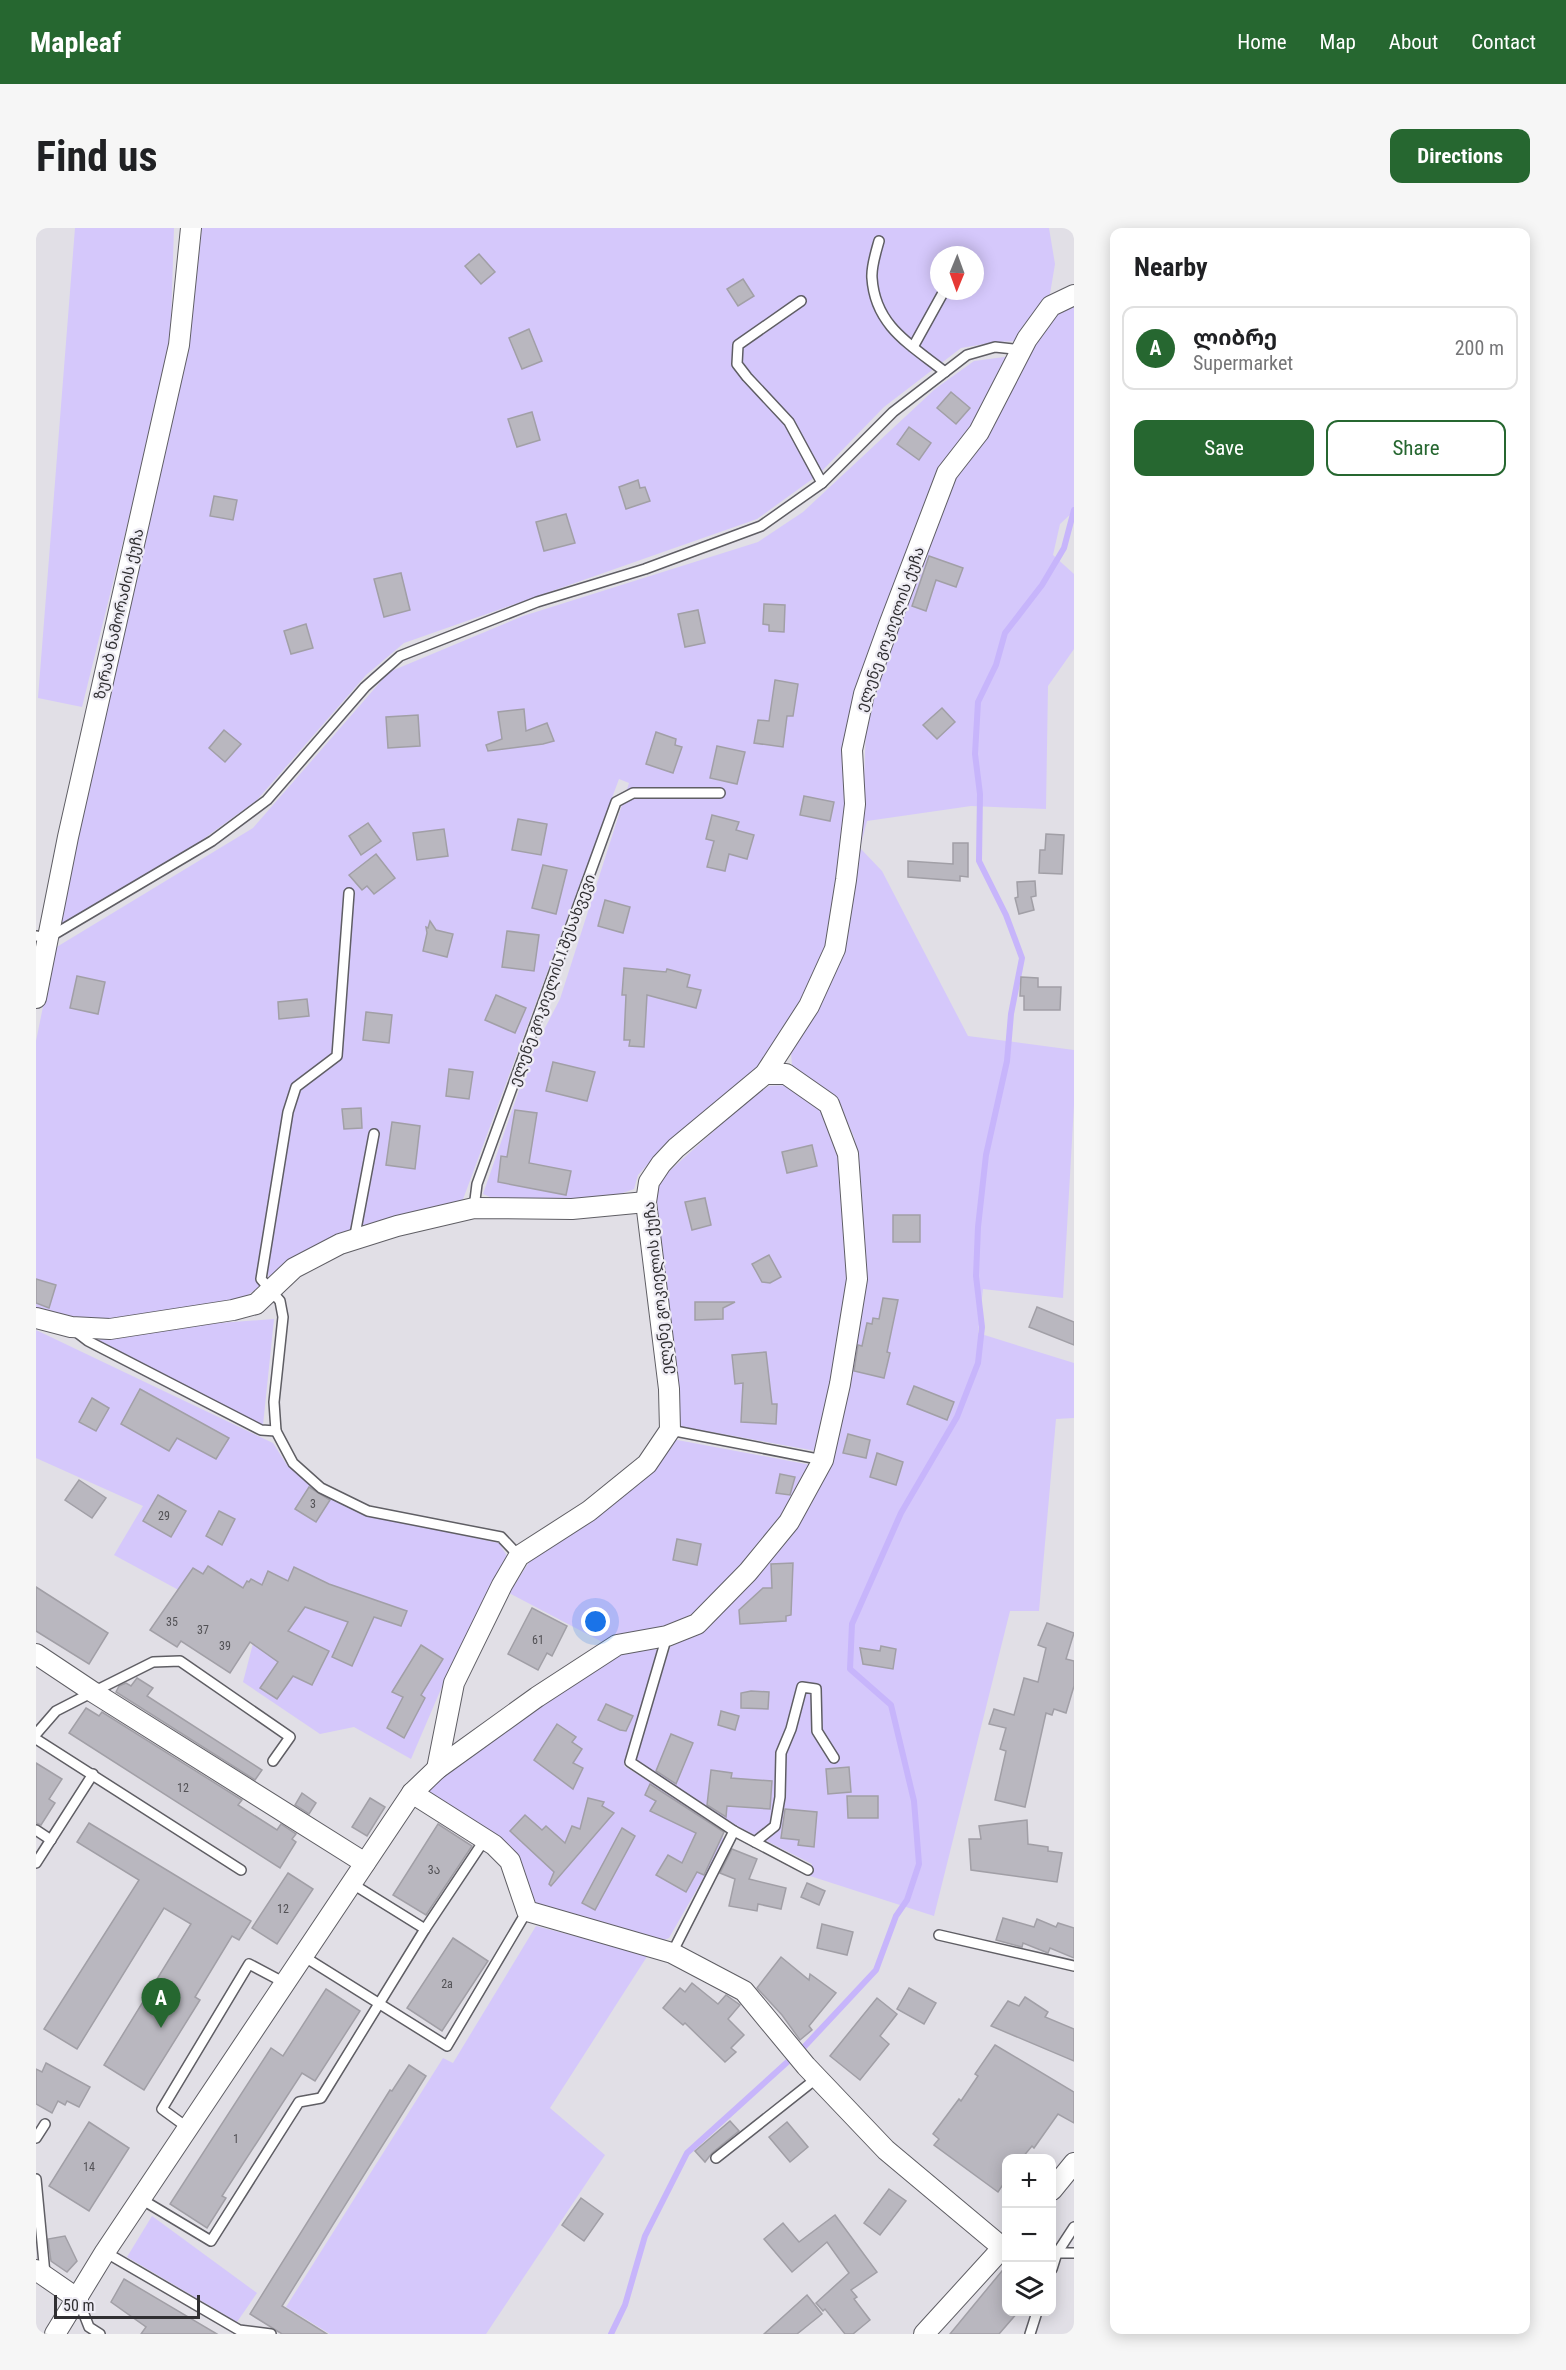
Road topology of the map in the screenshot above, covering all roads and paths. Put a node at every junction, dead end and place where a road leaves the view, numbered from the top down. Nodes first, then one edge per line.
1 (190, 228) edge
2 (879, 241) dead end
3 (1074, 295) edge
4 (939, 300) edge
5 (801, 301) dead end
6 (913, 347) junction
7 (1022, 350) junction
8 (945, 372) junction
9 (822, 483) junction
10 (720, 794) dead end
11 (349, 893) dead end
12 (42, 937) edge
13 (36, 998) edge
14 (765, 1074) junction
15 (374, 1134) dead end
16 (646, 1202) junction
17 (474, 1208) junction
18 (354, 1239) junction
19 (272, 1290) junction
20 (36, 1318) edge
21 (71, 1327) junction
22 (670, 1430) junction
23 (276, 1431) junction
24 (823, 1460) junction
25 (519, 1556) junction
26 (667, 1636) junction
27 (36, 1654) edge
28 (93, 1692) junction
29 (36, 1734) edge
30 (36, 1739) edge
31 (834, 1758) dead end
32 (273, 1761) dead end
33 (437, 1769) junction
34 (93, 1774) junction
35 (412, 1793) junction
36 (36, 1830) edge
37 (734, 1831) junction
38 (485, 1839) junction
39 (51, 1840) junction
40 (755, 1842) junction
41 (36, 1863) edge
42 (365, 1863) junction
43 (241, 1869) dead end
44 (808, 1870) dead end
45 (351, 1883) junction
46 (527, 1911) junction
47 (425, 1929) junction
48 (939, 1935) dead end
49 (672, 1953) junction
50 (303, 1956) junction
51 (1074, 1966) edge
52 (285, 1983) junction
53 (379, 2003) junction
54 (811, 2072) junction
55 (45, 2124) dead end
56 (188, 2128) junction
57 (36, 2138) edge
58 (716, 2158) dead end
59 (1074, 2163) edge
60 (36, 2179) edge
61 (1056, 2185) edge
62 (141, 2199) junction
63 (1074, 2227) edge
64 (1002, 2244) edge
65 (1002, 2249) edge
66 (105, 2252) junction
67 (1057, 2253) junction
68 (1074, 2253) edge
69 (1054, 2262) edge
70 (40, 2274) edge
71 (78, 2299) junction
72 (1036, 2316) edge
73 (238, 2332) edge
74 (55, 2334) edge
75 (100, 2334) edge
76 (271, 2334) edge
77 (924, 2334) edge
78 (1030, 2334) edge

1 - 12 street, ზურაბ ნამორაძის ქუჩა
2 - 6 lane
3 - 7 street, ელენე გოკიელის ქუჩა
4 - 6 lane
5 - 9 lane
6 - 8 lane
7 - 8 lane
7 - 14 street, ელენე გოკიელის ქუჩა
8 - 9 lane
9 - 12 lane
10 - 17 lane, ელენე გოკიელის I შესახვევი
11 - 19 lane
12 - 13 street, ზურაბ ნამორაძის ქუჩა
14 - 16 street, ელენე გოკიელის ქუჩა
14 - 24 street
15 - 18 lane
16 - 17 street
16 - 22 street, ელენე გოკიელის ქუჩა
17 - 18 street
18 - 19 street
19 - 21 street
19 - 23 lane
20 - 21 street
21 - 23 lane
22 - 24 lane
22 - 25 street
23 - 25 lane
24 - 26 street
25 - 33 street
26 - 33 street
26 - 37 lane
27 - 28 street
28 - 29 lane
28 - 32 lane
28 - 42 street
30 - 34 lane
31 - 40 lane
33 - 35 street
34 - 39 lane
34 - 43 lane
35 - 38 street
35 - 42 street
36 - 39 lane
37 - 40 lane
37 - 49 lane
38 - 46 street
38 - 47 lane
39 - 41 lane
40 - 44 lane
42 - 45 street
45 - 47 lane
45 - 50 street
46 - 49 street
46 - 53 lane
47 - 53 lane
48 - 51 lane
49 - 54 street
50 - 52 street
50 - 53 lane
52 - 56 street
52 - 56 lane
53 - 62 lane
54 - 58 lane
54 - 64 street
55 - 57 lane
56 - 62 street
59 - 61 street
60 - 70 lane
62 - 66 street
63 - 67 lane
65 - 77 street
66 - 71 street
66 - 73 lane
67 - 68 lane
67 - 69 lane
70 - 71 street
71 - 74 street
71 - 75 lane
72 - 78 lane
73 - 76 lane

